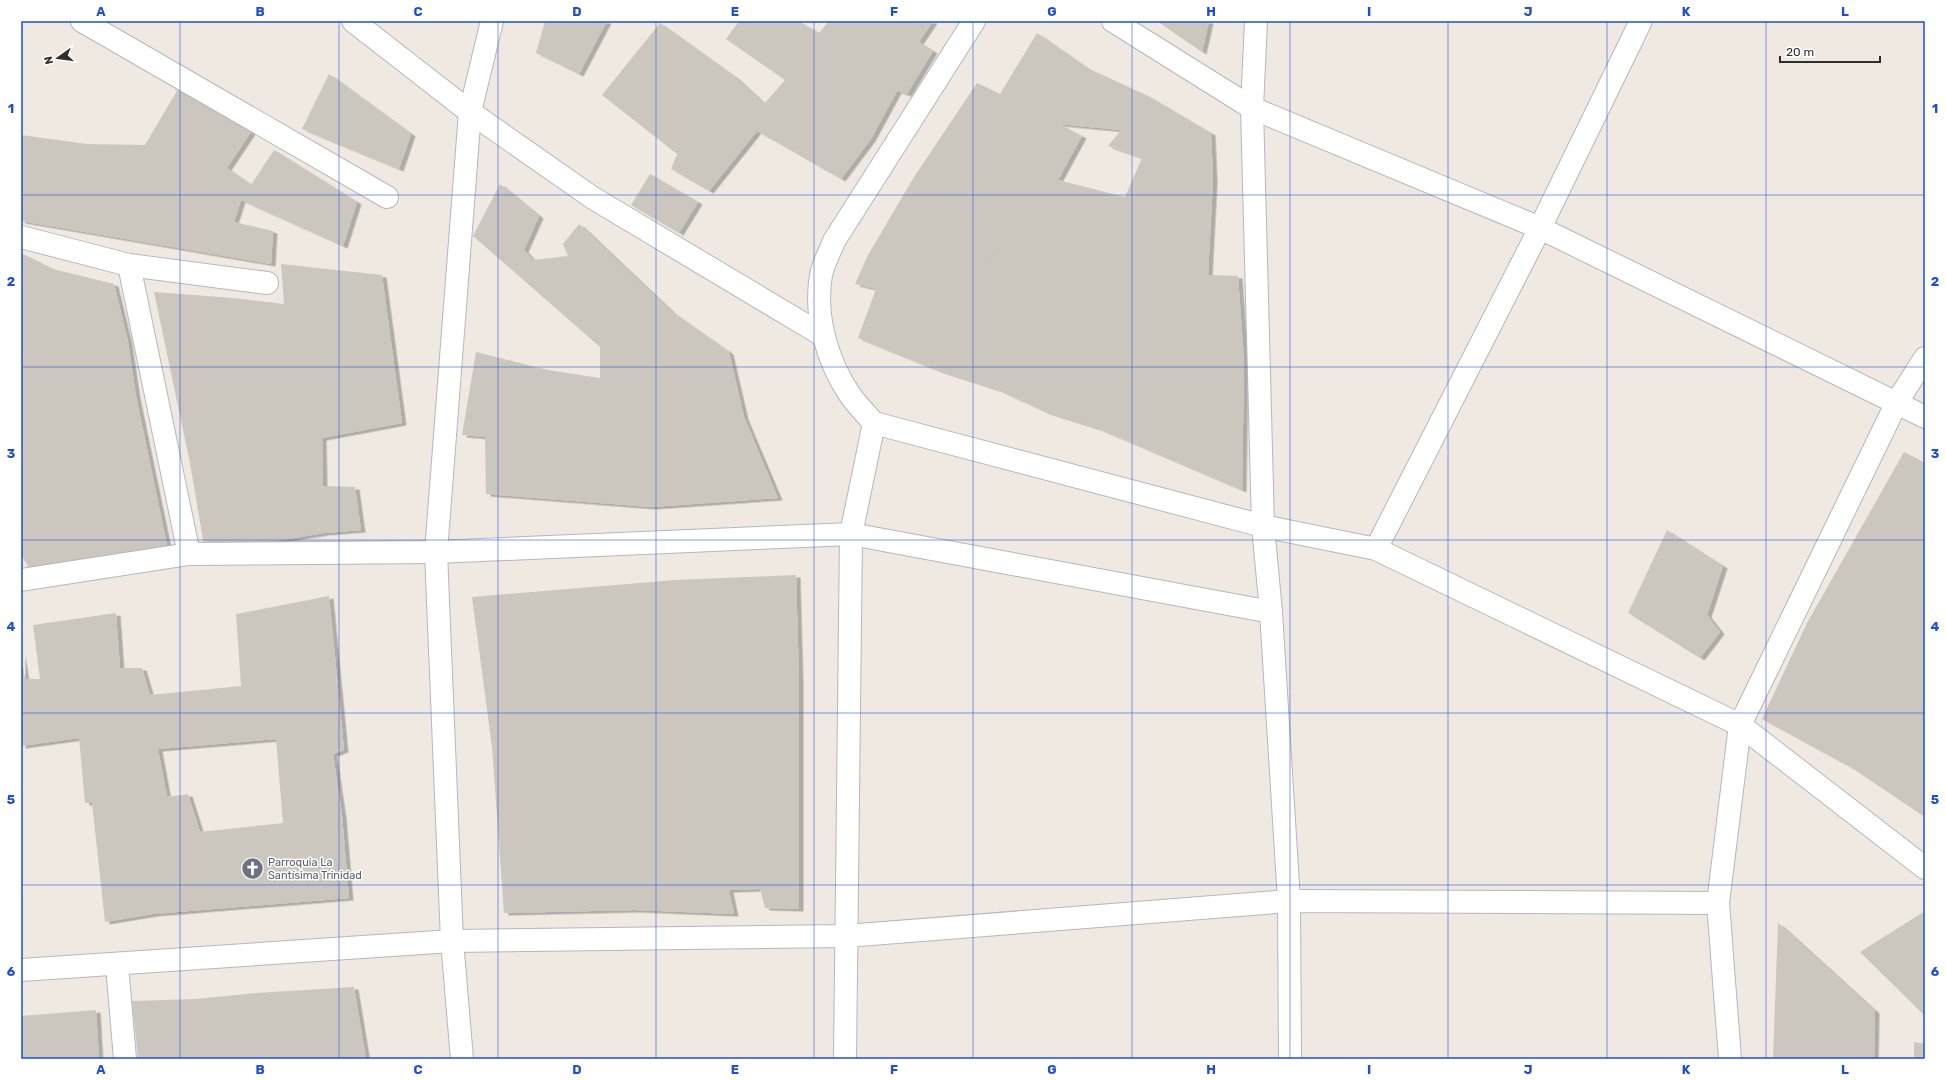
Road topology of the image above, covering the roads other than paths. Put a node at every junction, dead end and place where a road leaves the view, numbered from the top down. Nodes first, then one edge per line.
1 (82, 21) edge
2 (353, 21) edge
3 (492, 21) edge
4 (974, 21) edge
5 (1113, 21) edge
6 (1256, 21) edge
7 (1641, 21) edge
8 (1252, 108) junction
9 (470, 112) junction
10 (387, 197) dead end
11 (1540, 228) junction
12 (21, 237) edge
13 (129, 265) junction
14 (267, 283) dead end
15 (824, 336) junction
16 (1925, 358) edge
17 (1897, 402) junction
18 (1925, 417) edge
19 (874, 423) junction
20 (1263, 526) junction
21 (851, 534) junction
22 (1376, 549) junction
23 (436, 552) junction
24 (189, 554) junction
25 (21, 580) edge
26 (1271, 612) junction
27 (1740, 725) junction
28 (1925, 868) edge
29 (1289, 901) junction
30 (1718, 903) junction
31 (846, 936) junction
32 (452, 941) junction
33 (117, 965) junction
34 (21, 970) edge
35 (125, 1059) edge
36 (462, 1059) edge
37 (845, 1059) edge
38 (1290, 1059) edge
39 (1730, 1059) edge

1 - 10 street
2 - 9 street
3 - 9 street
4 - 15 street
5 - 8 street
6 - 8 street
7 - 11 street
8 - 11 street
8 - 20 street
9 - 15 street
9 - 23 street
11 - 17 street
11 - 22 street
12 - 13 street
13 - 14 street
13 - 24 street
15 - 19 street
16 - 17 street
17 - 18 street
17 - 27 street
19 - 20 street
19 - 21 street
20 - 22 street
20 - 26 street
21 - 23 street
21 - 26 street
21 - 31 street
22 - 27 street
23 - 24 street
23 - 32 street
24 - 25 street
26 - 29 street
27 - 28 street
27 - 30 street
29 - 30 street
29 - 31 street
29 - 38 street
30 - 39 street
31 - 32 street
31 - 37 street
32 - 33 street
32 - 36 street
33 - 34 street
33 - 35 street

